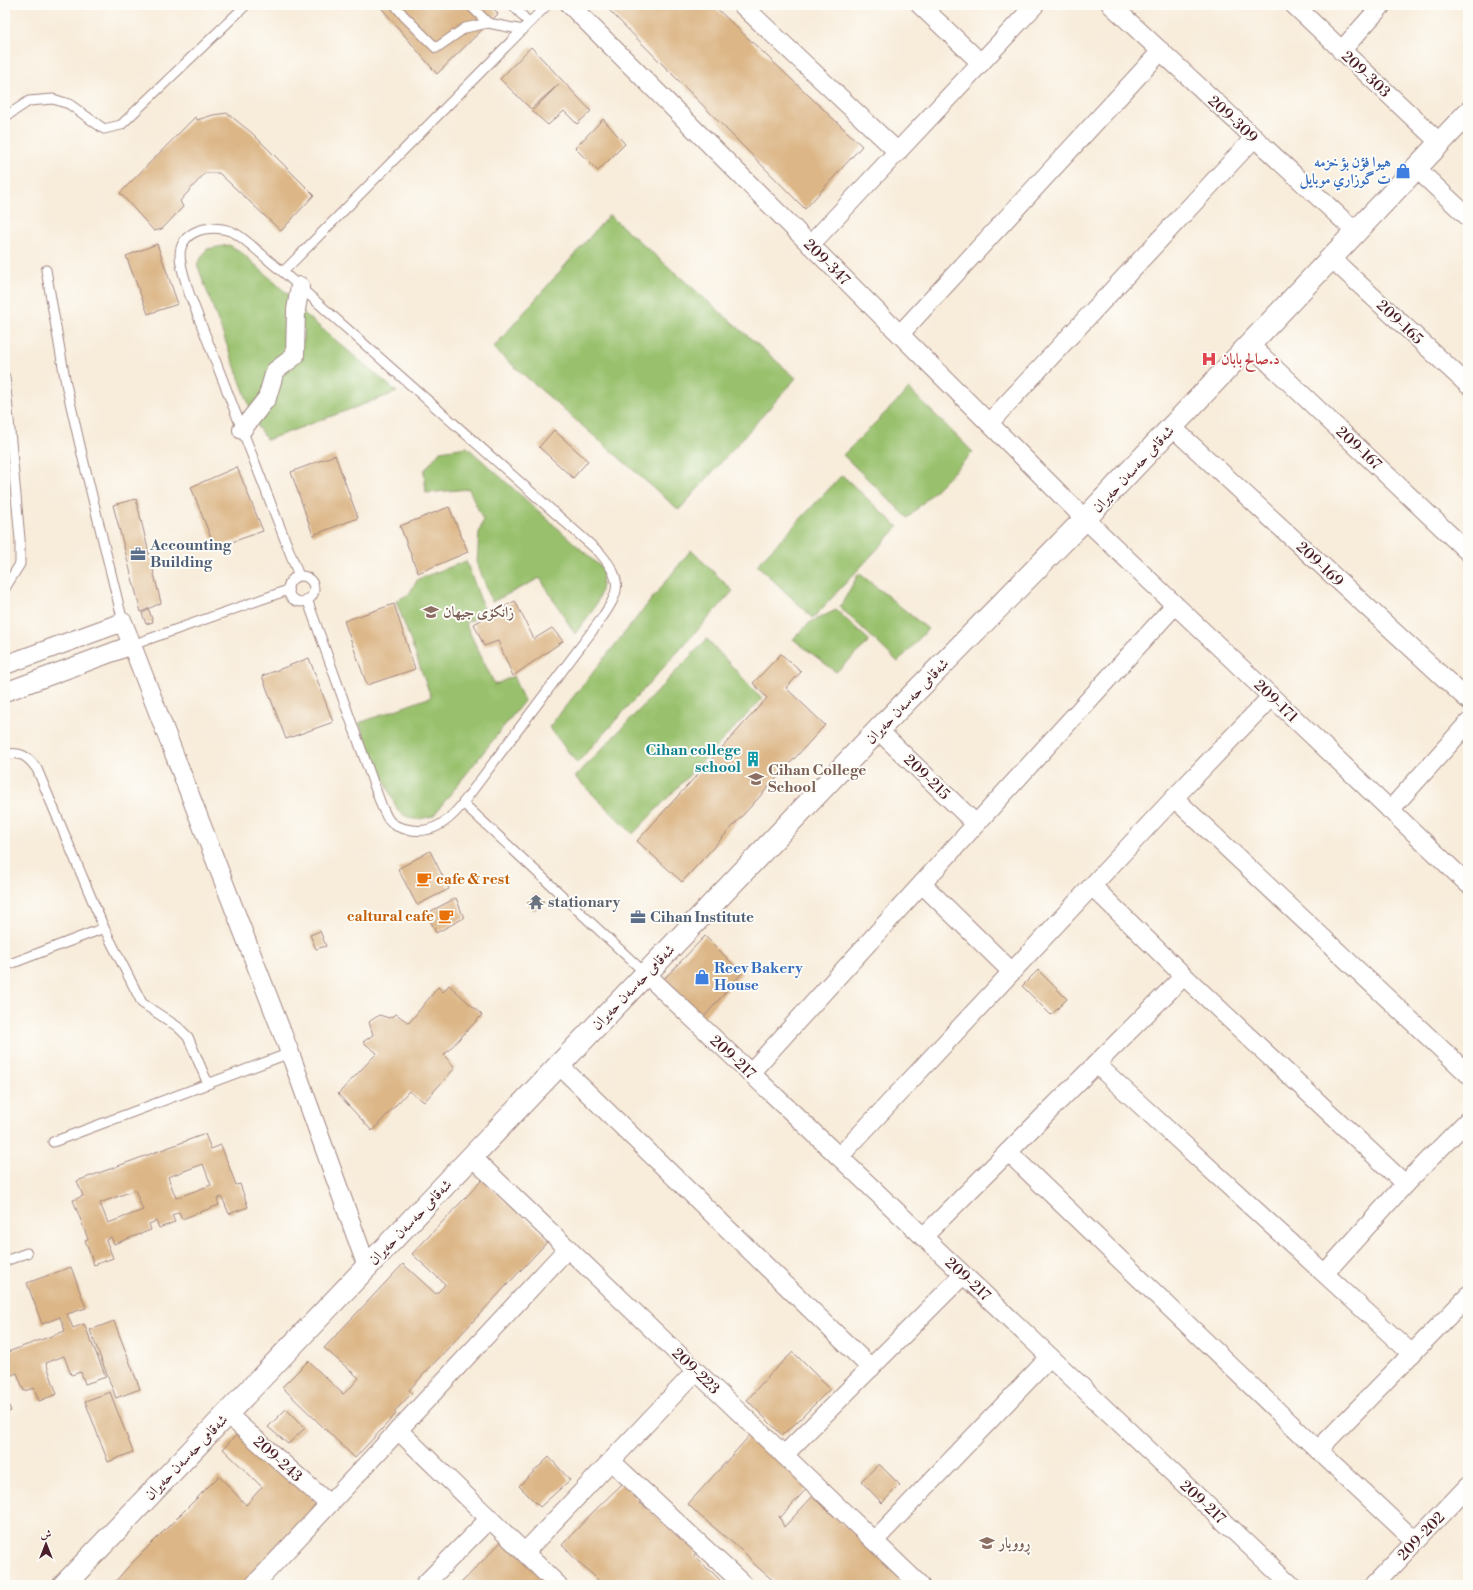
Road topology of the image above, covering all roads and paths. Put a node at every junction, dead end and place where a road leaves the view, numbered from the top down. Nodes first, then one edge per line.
1 (246, 5) edge
2 (395, 5) edge
3 (470, 5) edge
4 (513, 5) edge
5 (547, 5) edge
6 (570, 5) edge
7 (742, 5) edge
8 (920, 5) edge
9 (1036, 5) edge
10 (1111, 5) edge
11 (1294, 5) edge
12 (1382, 5) edge
13 (488, 23) junction
14 (526, 26) junction
15 (1161, 51) junction
16 (1341, 51) junction
17 (981, 63) junction
18 (1468, 113) edge
19 (5, 117) edge
20 (1254, 138) junction
21 (1440, 143) junction
22 (898, 152) junction
23 (1416, 168) junction
24 (1468, 217) edge
25 (1356, 232) junction
26 (810, 245) junction
27 (1331, 258) junction
28 (46, 270) dead end
29 (284, 272) junction
30 (300, 286) junction
31 (900, 334) junction
32 (1250, 345) junction
33 (5, 376) edge
34 (1468, 385) edge
35 (989, 423) junction
36 (1172, 427) junction
37 (242, 430) junction
38 (1085, 519) junction
39 (1468, 552) edge
40 (299, 576) junction
41 (5, 588) edge
42 (288, 590) junction
43 (307, 600) junction
44 (1175, 605) junction
45 (123, 622) junction
46 (132, 645) junction
47 (5, 665) edge
48 (5, 692) edge
49 (1272, 697) junction
50 (1468, 700) edge
51 (1468, 723) edge
52 (878, 730) junction
53 (5, 755) edge
54 (1174, 798) junction
55 (463, 803) junction
56 (1390, 810) junction
57 (976, 824) junction
58 (922, 884) junction
59 (1468, 884) edge
60 (1092, 886) junction
61 (104, 928) junction
62 (5, 966) edge
63 (1012, 972) junction
64 (646, 974) junction
65 (1184, 976) junction
66 (290, 1054) junction
67 (1096, 1064) junction
68 (559, 1065) junction
69 (750, 1073) junction
70 (1468, 1074) edge
71 (208, 1084) junction
72 (1468, 1120) edge
73 (53, 1142) dead end
74 (1008, 1152) junction
75 (472, 1157) junction
76 (839, 1157) junction
77 (1405, 1184) junction
78 (924, 1237) junction
79 (568, 1248) junction
80 (27, 1253) dead end
81 (5, 1261) edge
82 (367, 1267) junction
83 (1325, 1273) junction
84 (963, 1274) junction
85 (1468, 1296) edge
86 (1412, 1354) junction
87 (1050, 1357) junction
88 (871, 1368) junction
89 (696, 1372) junction
90 (227, 1414) junction
91 (398, 1430) junction
92 (1318, 1450) junction
93 (784, 1455) junction
94 (611, 1462) junction
95 (1468, 1486) edge
96 (329, 1504) junction
97 (490, 1518) junction
98 (874, 1541) junction
99 (1415, 1541) junction
100 (525, 1552) junction
101 (64, 1585) edge
102 (254, 1585) edge
103 (424, 1585) edge
104 (558, 1585) edge
105 (744, 1585) edge
106 (920, 1585) edge
107 (1291, 1585) edge
108 (1374, 1585) edge

1 - 19 lane
2 - 13 lane
3 - 13 lane
4 - 14 lane
5 - 14 lane
6 - 26 street, 209-347
7 - 22 street
8 - 17 street
9 - 17 street
10 - 15 street, 209-309
11 - 16 street, 209-303
12 - 16 street
13 - 14 lane
14 - 29 lane
15 - 20 street, 209-309
15 - 31 street
16 - 21 street, 209-303
17 - 22 street
18 - 21 street, شەقامی حەسەن حەیران
20 - 25 street, 209-309
20 - 35 street
21 - 23 street, شەقامی حەسەن حەیران
22 - 26 street
23 - 24 street
23 - 25 street, شەقامی حەسەن حەیران
25 - 27 street, شەقامی حەسەن حەیران
26 - 31 street, 209-347
27 - 32 street, شەقامی حەسەن حەیران
27 - 34 street, 209-165
28 - 45 lane
29 - 30 lane
29 - 37 lane
30 - 37 street
30 - 55 lane
31 - 35 street, 209-347
32 - 36 street, شەقامی حەسەن حەیران
32 - 39 street, 209-167
33 - 41 lane
35 - 38 street, 209-347
36 - 38 street, شەقامی حەسەن حەیران
36 - 50 street, 209-169
37 - 40 lane
38 - 44 street, 209-171
38 - 52 street, شەقامی حەسەن حەیران
40 - 42 lane
40 - 43 lane
42 - 43 lane
42 - 46 lane
43 - 55 lane
44 - 49 street, 209-171
44 - 57 street
45 - 46 street
45 - 47 street
46 - 48 street
46 - 66 street
49 - 54 street
49 - 56 street, 209-171
51 - 56 street
52 - 57 street, 209-215
52 - 64 street, شەقامی حەسەن حەیران
53 - 61 lane
54 - 60 street
54 - 70 street
55 - 64 lane
56 - 59 street, 209-171
57 - 58 street
58 - 63 street
58 - 69 street
60 - 63 street
60 - 65 street
61 - 62 lane
61 - 71 lane
63 - 76 street
64 - 68 street, شەقامی حەسەن حەیران
64 - 69 street, 209-217
65 - 67 street
65 - 77 street
66 - 71 lane
66 - 82 street
67 - 74 street
67 - 83 street
68 - 75 street, شەقامی حەسەن حەیران
68 - 88 street
69 - 76 street, 209-217
71 - 73 lane
72 - 77 street
74 - 78 street
74 - 92 street
75 - 79 street, 209-223
75 - 82 street, شەقامی حەسەن حەیران
76 - 78 street, 209-217
77 - 83 street
78 - 84 street, 209-217
79 - 89 street, 209-223
79 - 91 street
80 - 81 lane
82 - 90 street, شەقامی حەسەن حەیران
83 - 86 street
84 - 87 street, 209-217
84 - 88 street
85 - 86 street
86 - 92 street
87 - 98 street
87 - 107 street, 209-217
88 - 93 street
89 - 93 street, 209-223
89 - 94 street
90 - 96 street, 209-243
90 - 101 street, شەقامی حەسەن حەیران
91 - 96 street
91 - 97 street
92 - 99 street
93 - 98 street, 209-223
94 - 100 street
94 - 105 street
95 - 99 street, 209-202
96 - 102 street
97 - 100 street
97 - 103 street
98 - 106 street, 209-223
99 - 108 street, 209-202
100 - 104 street

